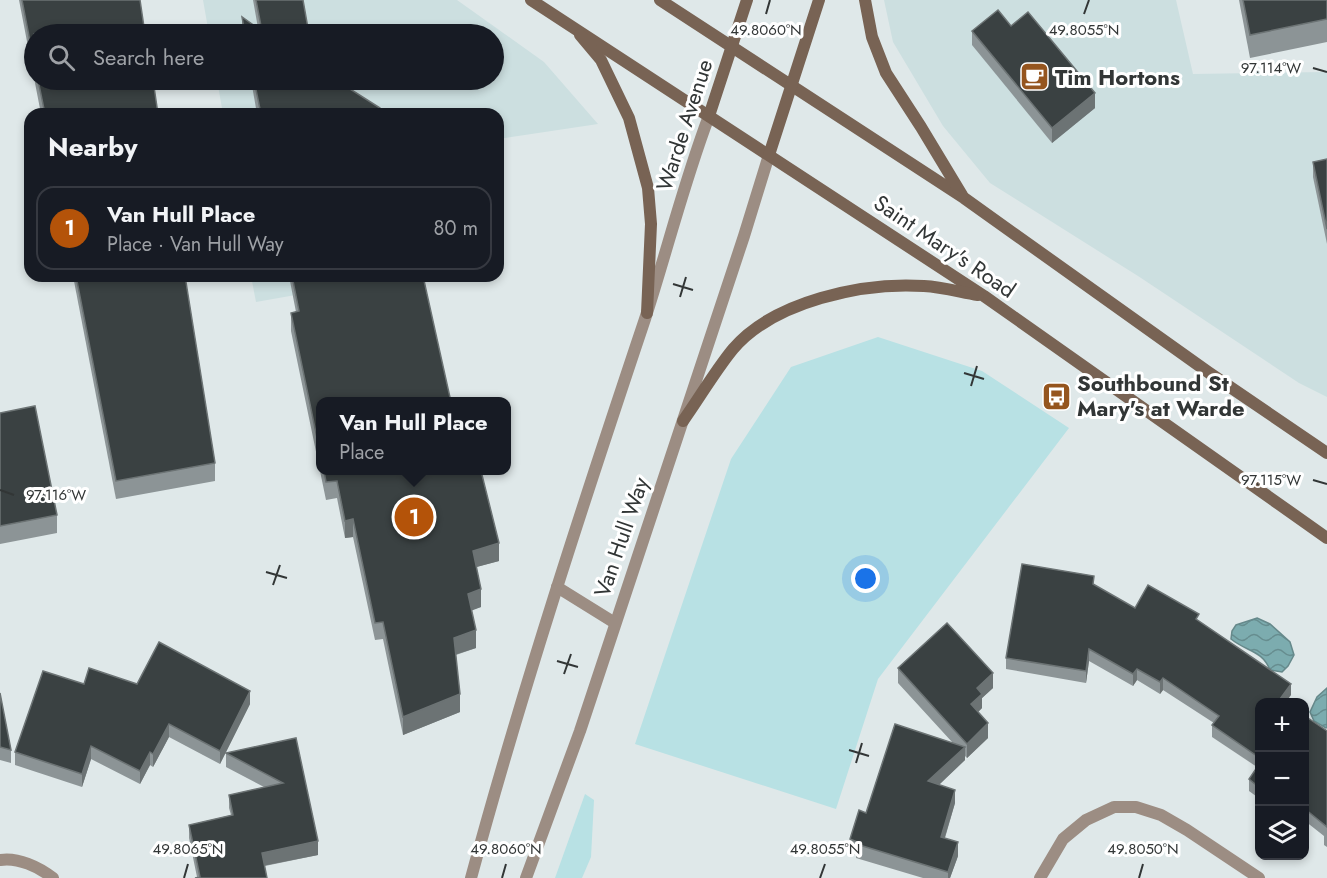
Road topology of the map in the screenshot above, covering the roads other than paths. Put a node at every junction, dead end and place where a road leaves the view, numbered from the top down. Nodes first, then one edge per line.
1 (531, 0) edge
2 (660, 0) edge
3 (747, 0) edge
4 (819, 0) edge
5 (865, 0) edge
6 (571, 25) junction
7 (731, 46) junction
8 (791, 86) junction
9 (709, 116) junction
10 (769, 155) junction
11 (964, 198) junction
12 (673, 229) joint
13 (984, 296) junction
14 (647, 313) junction
15 (683, 421) junction
16 (1327, 453) edge
17 (1327, 538) edge
18 (557, 587) junction
19 (615, 623) junction
20 (0, 860) edge
21 (53, 878) edge
22 (471, 878) edge
23 (526, 878) edge
24 (1041, 878) edge
25 (1259, 878) edge

1 - 6 main road, Saint Mary's Road
2 - 7 main road
3 - 7 main road, Warde Avenue
4 - 8 main road
5 - 11 main road
6 - 9 main road, Saint Mary's Road
6 - 14 main road
7 - 8 main road
7 - 9 main road, Warde Avenue
8 - 10 main road
8 - 11 main road
9 - 10 main road, Saint Mary's Road
9 - 12 street, Warde Avenue
10 - 13 main road, Saint Mary's Road
10 - 15 street, Van Hull Way
11 - 16 main road
12 - 14 street, Van Hull Way
13 - 15 main road
13 - 17 main road, Saint Mary's Road
14 - 18 street, Van Hull Way
15 - 19 street, Van Hull Way
18 - 19 street
18 - 22 street, Van Hull Way
19 - 23 street, Van Hull Way
20 - 21 street
24 - 25 street

